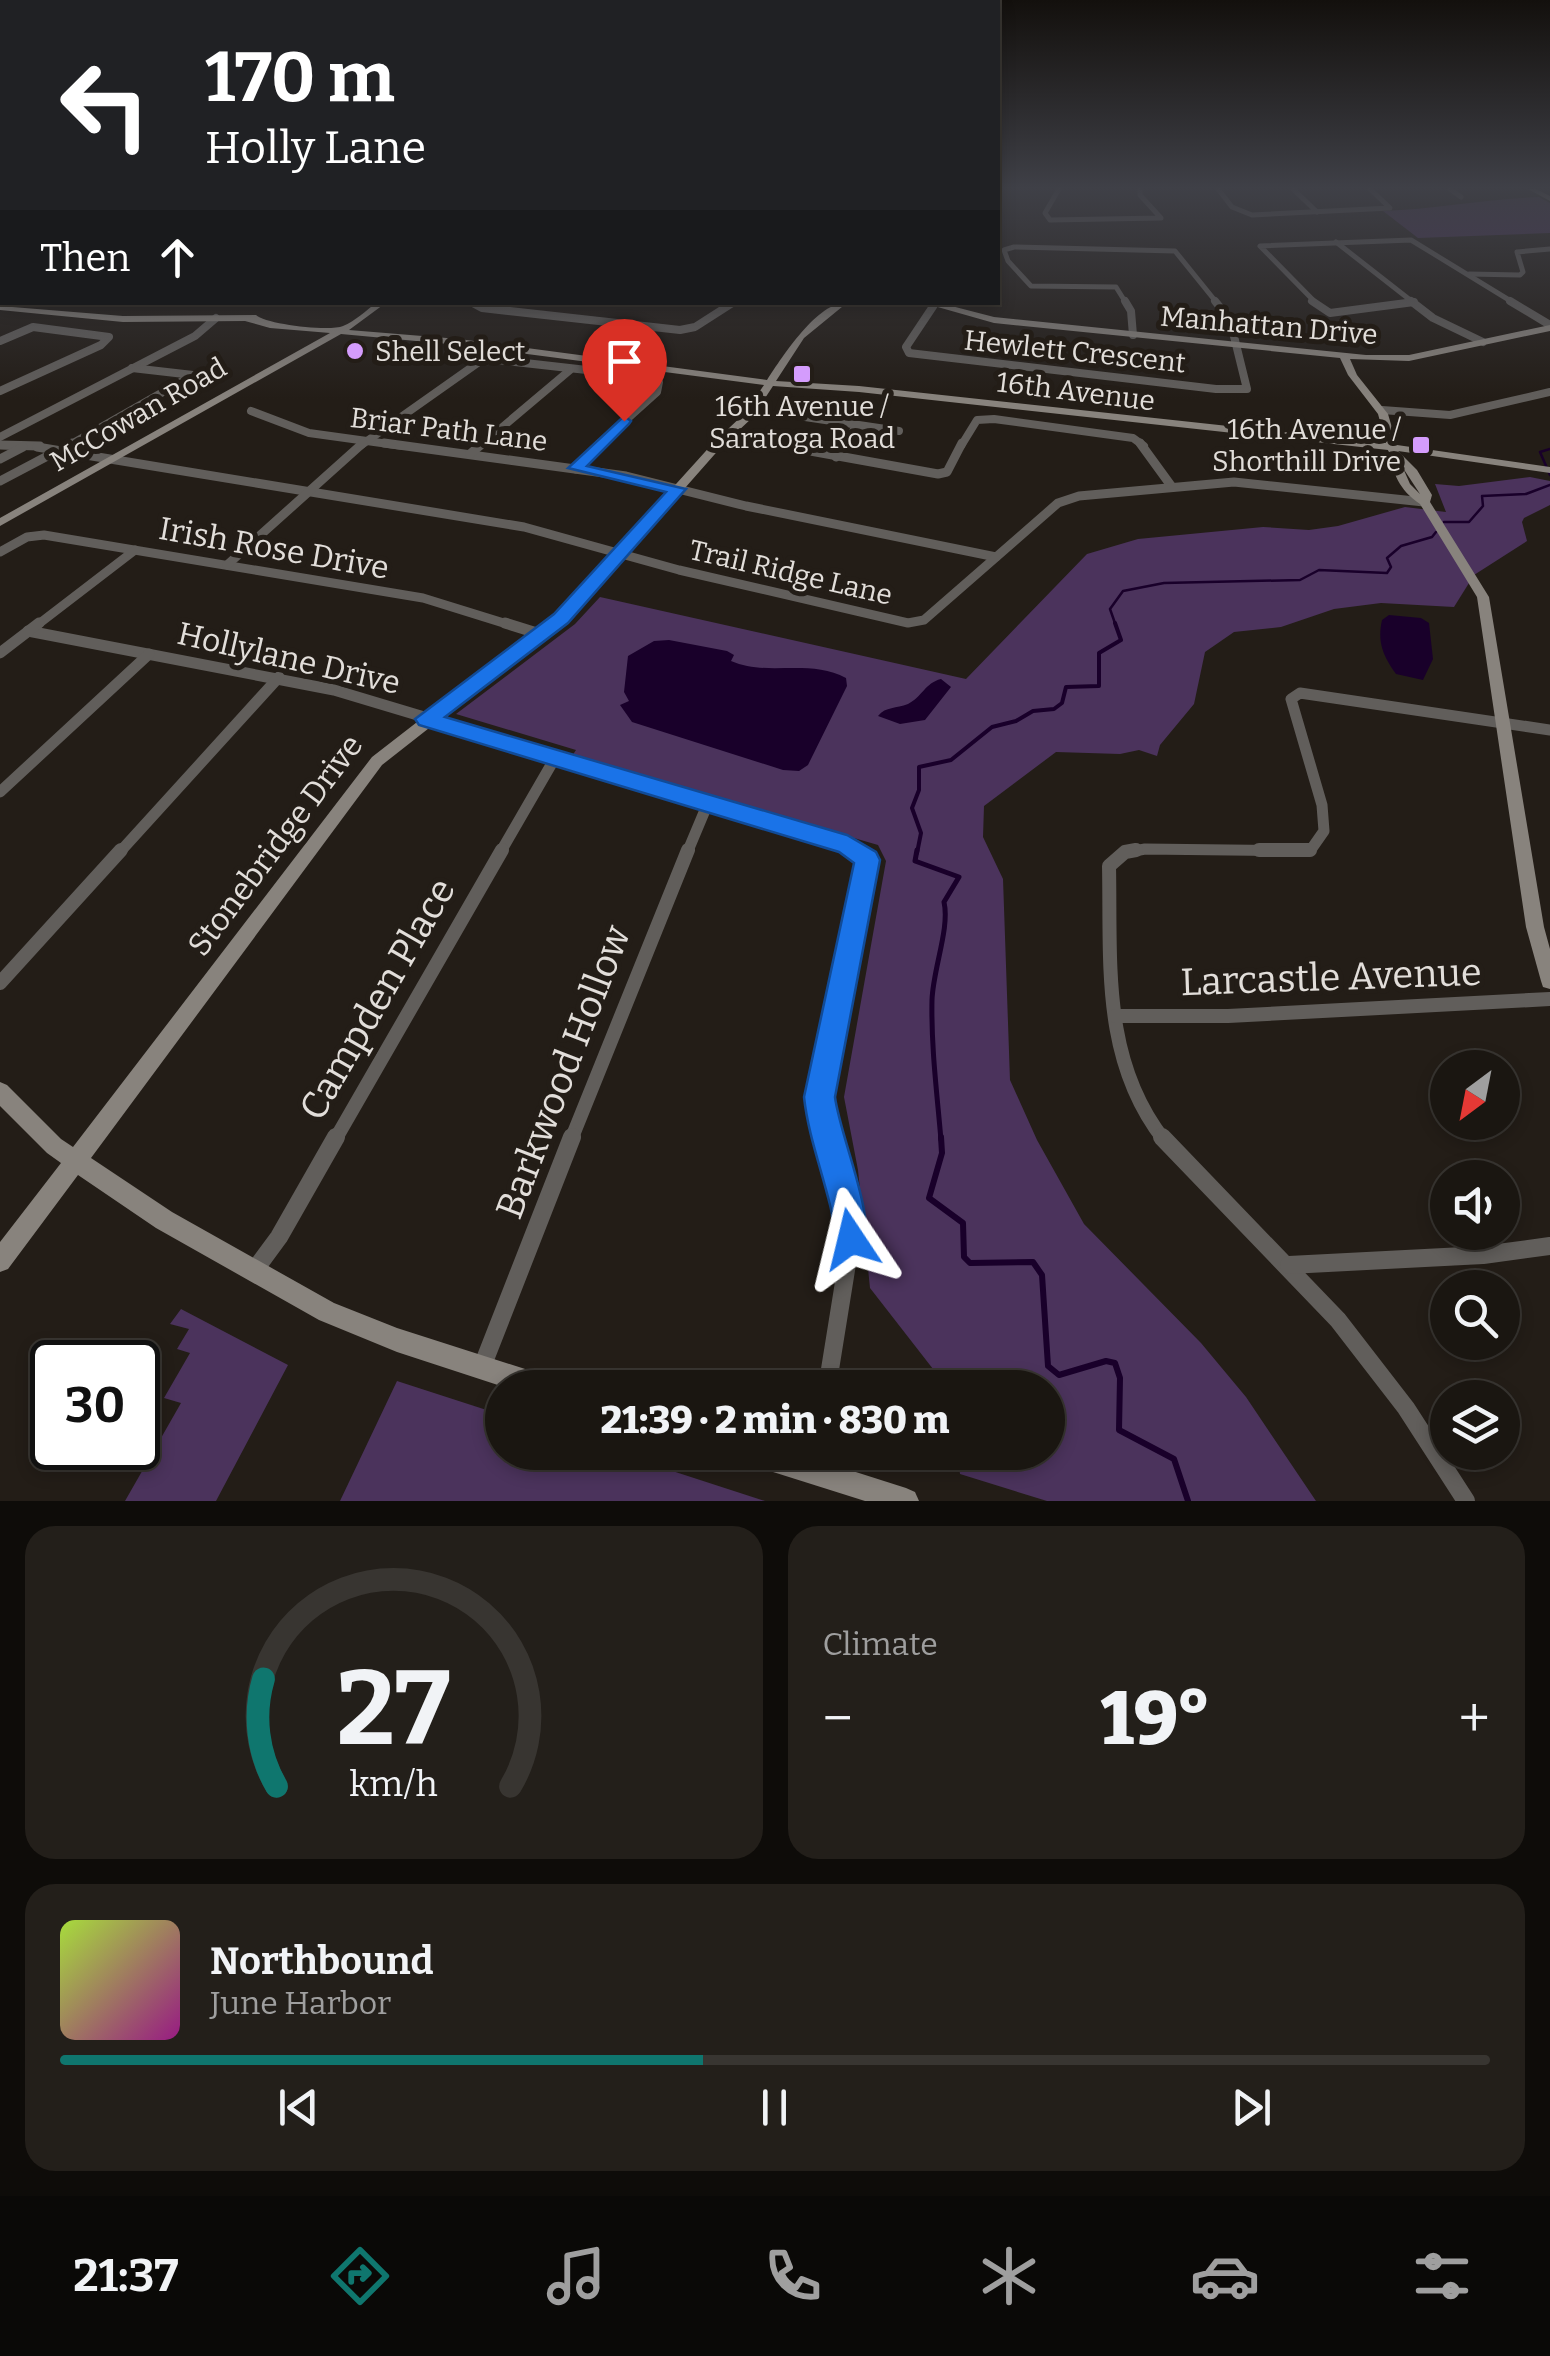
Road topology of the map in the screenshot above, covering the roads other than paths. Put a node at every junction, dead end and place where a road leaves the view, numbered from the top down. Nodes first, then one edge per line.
1 (1007, 259) edge
2 (1182, 259) edge
3 (1272, 259) edge
4 (1358, 259) edge
5 (1443, 259) edge
6 (1519, 259) edge
7 (1469, 274) junction
8 (1414, 302) junction
9 (377, 305) edge
10 (476, 305) edge
11 (729, 305) edge
12 (840, 305) edge
13 (930, 305) edge
14 (935, 305) edge
15 (0, 308) edge
16 (216, 318) junction
17 (338, 327) junction
18 (1550, 327) edge
19 (1133, 335) junction
20 (0, 341) edge
21 (1483, 342) junction
22 (1235, 345) junction
23 (1344, 356) junction
24 (132, 368) junction
25 (570, 370) junction
26 (773, 380) junction
27 (0, 391) edge
28 (1550, 392) edge
29 (1382, 410) junction
30 (251, 411) dead end
31 (805, 417) dead end
32 (857, 425) junction
33 (900, 431) dead end
34 (726, 436) junction
35 (0, 437) edge
36 (365, 440) junction
37 (0, 445) edge
38 (25, 446) junction
39 (62, 449) junction
40 (1395, 451) junction
41 (470, 454) junction
42 (836, 456) junction
43 (0, 459) edge
44 (112, 459) junction
45 (576, 468) junction
46 (1550, 470) edge
47 (0, 482) edge
48 (1172, 487) junction
49 (678, 489) junction
50 (306, 494) junction
51 (1424, 502) junction
52 (0, 523) edge
53 (135, 550) junction
54 (0, 552) edge
55 (621, 554) junction
56 (996, 557) junction
57 (227, 565) junction
58 (28, 631) junction
59 (540, 634) junction
60 (0, 653) edge
61 (149, 654) junction
62 (279, 677) junction
63 (426, 719) junction
64 (1503, 721) junction
65 (1550, 730) edge
66 (555, 758) junction
67 (0, 792) edge
68 (708, 803) junction
69 (1550, 981) edge
70 (0, 984) edge
71 (1550, 999) edge
72 (1116, 1016) junction
73 (0, 1092) edge
74 (77, 1161) junction
75 (1550, 1246) edge
76 (0, 1261) edge
77 (1289, 1266) junction
78 (254, 1272) junction
79 (482, 1367) junction
80 (491, 1370) edge
81 (829, 1370) edge
82 (832, 1470) edge
83 (906, 1501) edge
84 (1466, 1501) edge

1 - 19 street
2 - 22 street
3 - 8 street
4 - 8 street
5 - 7 street
6 - 7 street
7 - 18 street
8 - 21 street
9 - 17 street, McCowan Road
10 - 11 street
12 - 26 street, Stonebridge Drive
13 - 22 street, Hewlett Crescent
14 - 19 street, Manhattan Drive
15 - 16 street, 16th Avenue
16 - 17 street, 16th Avenue
16 - 24 street
17 - 26 street, 16th Avenue
17 - 44 street, McCowan Road
18 - 21 street, Manhattan Drive
19 - 22 street, Manhattan Drive
20 - 27 street
21 - 23 street, Manhattan Drive
22 - 23 street, Manhattan Drive
23 - 29 street
24 - 35 street
24 - 39 street
25 - 36 street
25 - 41 street
25 - 45 street
26 - 34 street, Stonebridge Drive
26 - 40 street, 16th Avenue
28 - 29 street
29 - 40 street
30 - 36 street, Briar Path Lane
31 - 32 street
32 - 33 street
32 - 42 street
34 - 42 street
34 - 49 street, Stonebridge Drive
36 - 41 street, Briar Path Lane
36 - 50 street
37 - 38 street, Trail Ridge Lane
38 - 39 street, Trail Ridge Lane
38 - 43 street
39 - 44 street, Trail Ridge Lane
39 - 47 street
40 - 46 street, 16th Avenue
40 - 51 street
41 - 45 street, Briar Path Lane
42 - 48 street
44 - 50 street, Trail Ridge Lane
44 - 52 street, McCowan Road
45 - 49 street, Briar Path Lane
48 - 51 street, Trail Ridge Lane
48 - 56 street, Trail Ridge Lane
49 - 55 street, Stonebridge Drive
49 - 56 street, Briar Path Lane
50 - 55 street, Trail Ridge Lane
50 - 57 street
51 - 64 street
53 - 54 street, Irish Rose Drive
53 - 57 street, Irish Rose Drive
53 - 58 street
55 - 56 street, Trail Ridge Lane
55 - 59 street, Stonebridge Drive
57 - 59 street, Irish Rose Drive
58 - 60 street
58 - 61 street, Hollylane Drive
59 - 63 street, Stonebridge Drive
61 - 62 street, Hollylane Drive
61 - 67 street
62 - 63 street, Hollylane Drive
62 - 70 street
63 - 66 street, Hollylane Drive
63 - 74 street, Stonebridge Drive
64 - 65 street
64 - 69 street
64 - 72 street
66 - 68 street, Hollylane Drive
66 - 78 street, Campden Place
68 - 79 street, Barkwood Hollow
68 - 81 street, Hollylane Drive
71 - 72 street, Larcastle Avenue
72 - 77 street
73 - 74 street
74 - 76 street, Stonebridge Drive
74 - 78 street
75 - 77 street
77 - 84 street
78 - 79 street
79 - 80 street
82 - 83 street

